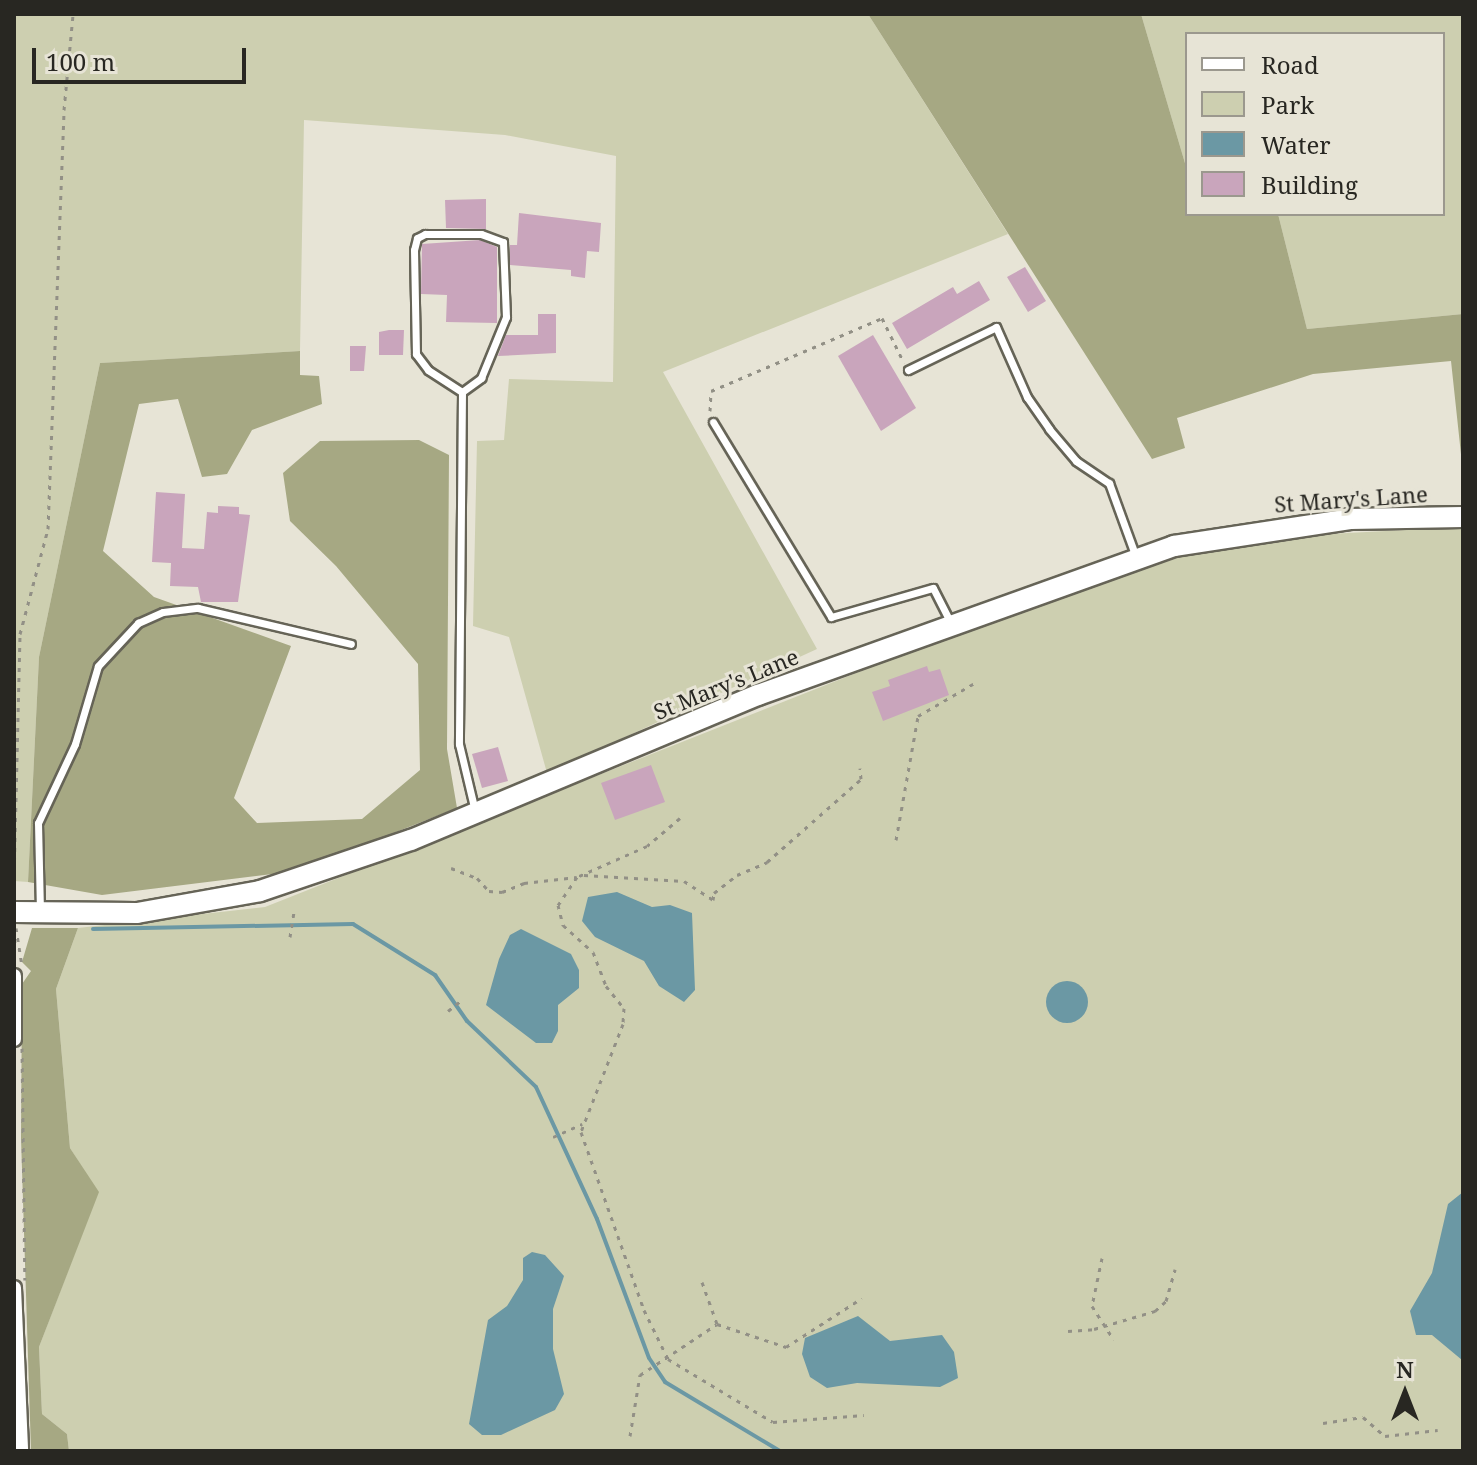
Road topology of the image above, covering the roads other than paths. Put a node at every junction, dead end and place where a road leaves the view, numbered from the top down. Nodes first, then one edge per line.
1 (908, 370) road end
2 (462, 392) junction
3 (713, 422) road end
4 (1463, 517) edge
5 (1136, 557) junction
6 (951, 624) junction
7 (351, 644) dead end
8 (476, 814) junction
9 (40, 913) junction
10 (14, 915) edge
11 (18, 976) edge
12 (18, 1038) edge
13 (19, 1285) edge
14 (21, 1451) edge

1 - 5 lane
2 - 2 lane
2 - 8 lane
3 - 6 lane
4 - 5 main road, St Mary's Lane
5 - 6 main road, St Mary's Lane
6 - 8 main road, St Mary's Lane
7 - 9 lane
8 - 9 main road, St Mary's Lane
9 - 10 main road, St Mary's Lane
11 - 12 street
13 - 14 street

